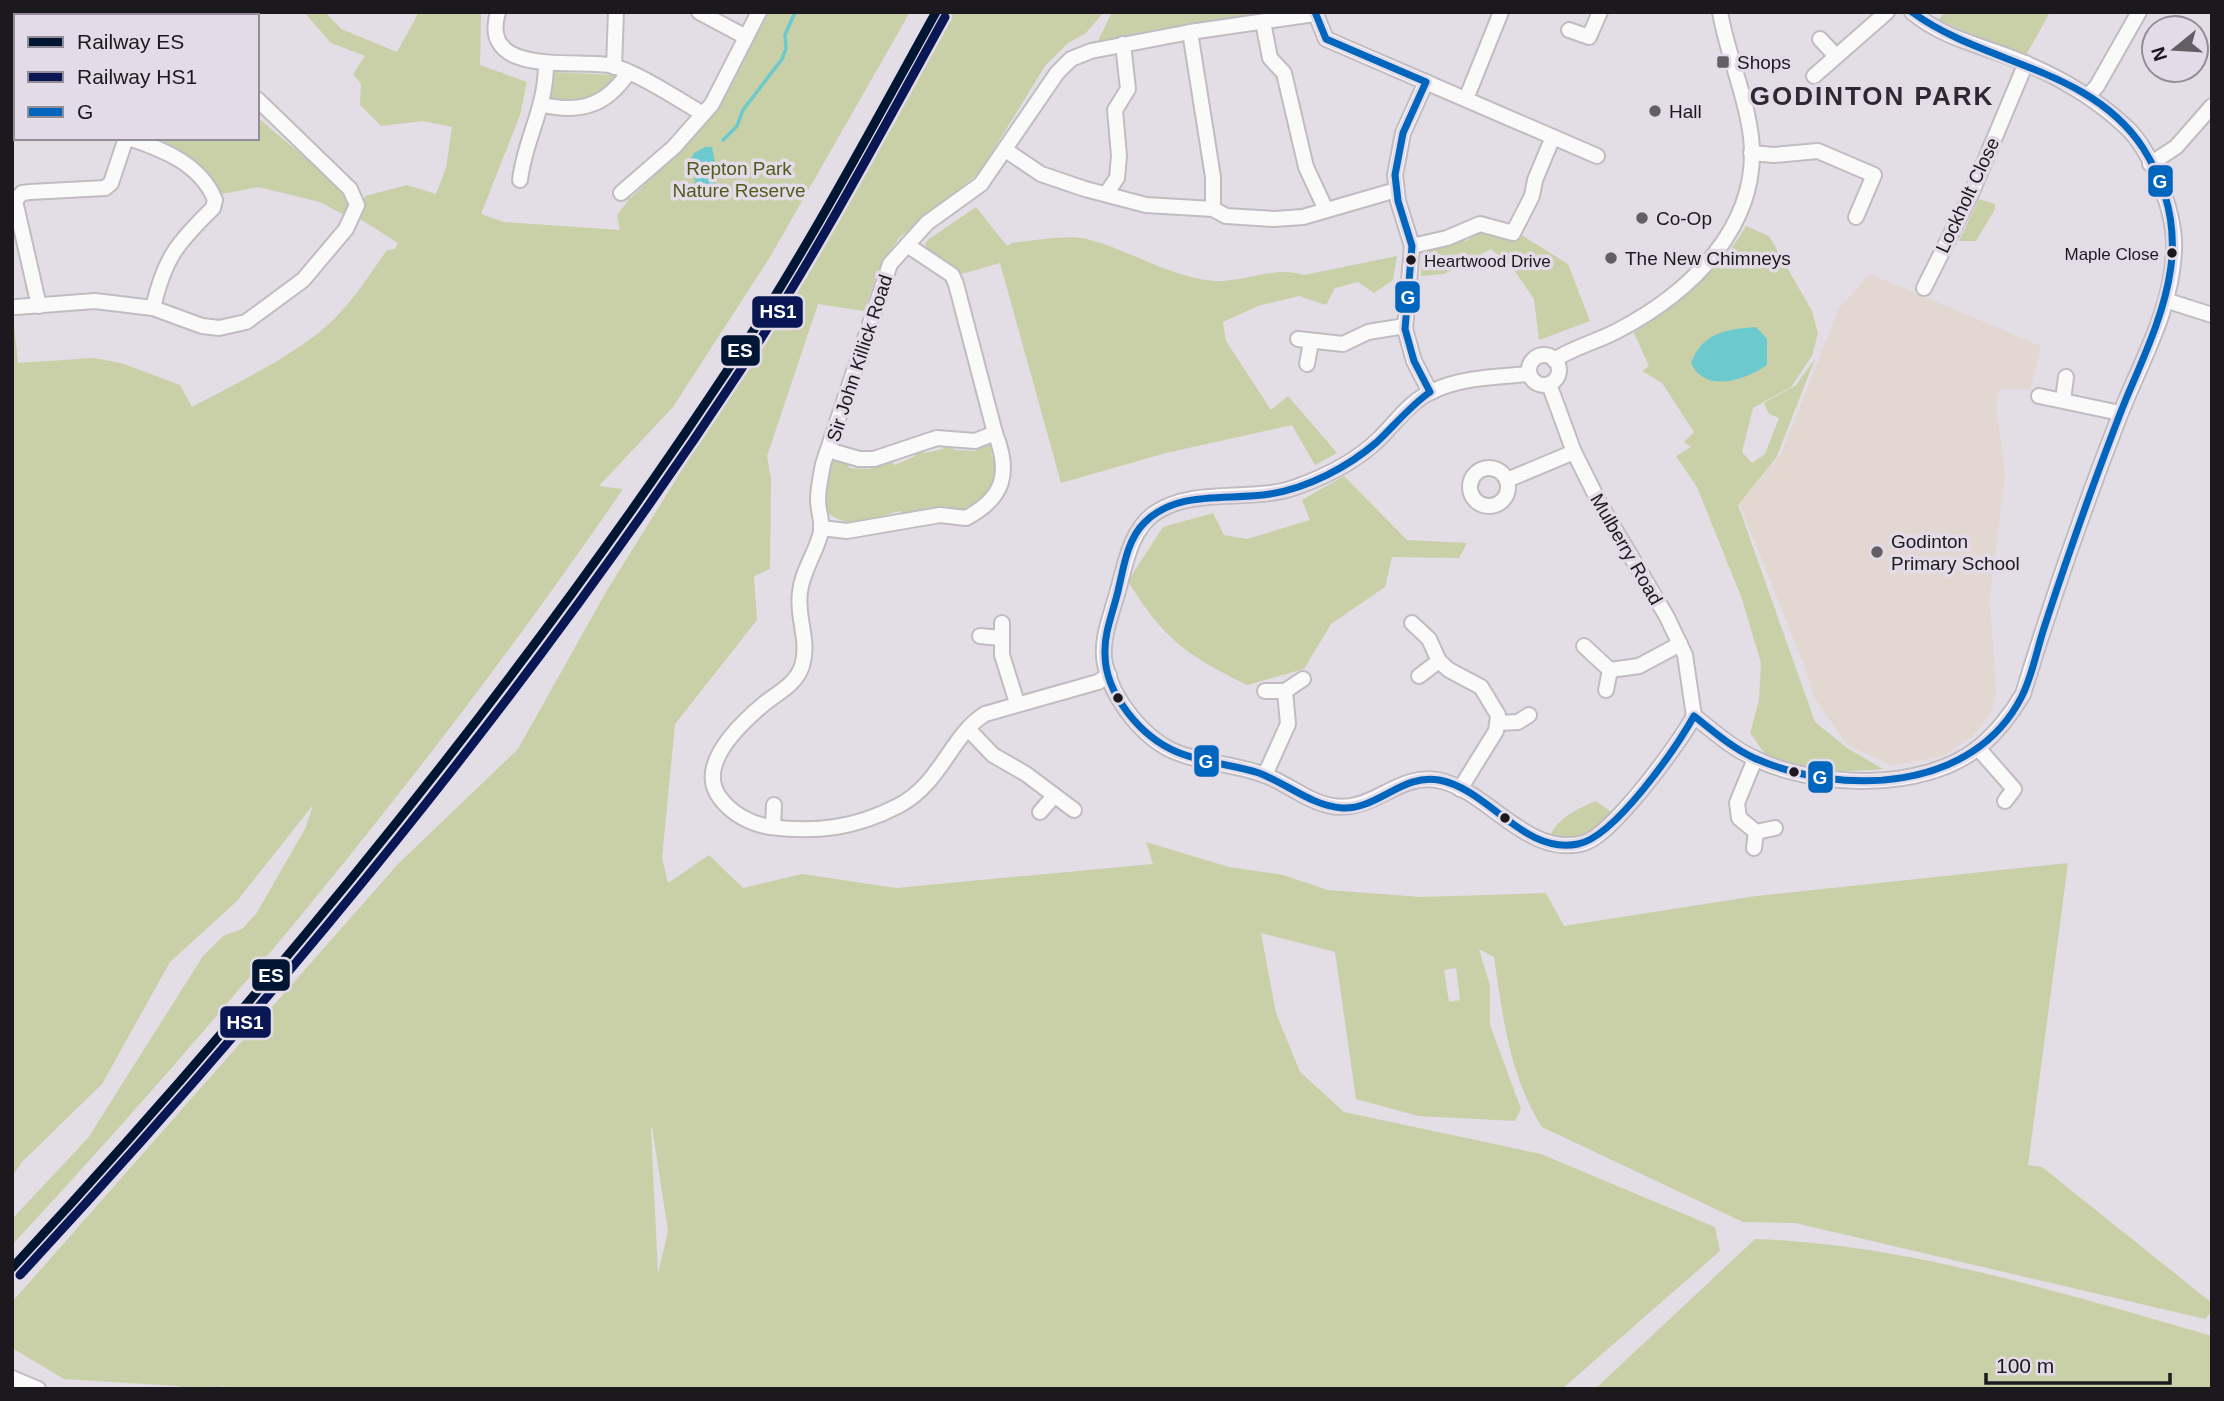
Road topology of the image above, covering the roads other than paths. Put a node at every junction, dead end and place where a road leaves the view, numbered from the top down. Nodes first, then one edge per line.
1 (498, 12) edge
2 (615, 12) edge
3 (699, 12) edge
4 (760, 12) edge
5 (1501, 12) edge
6 (1600, 12) edge
7 (1720, 12) edge
8 (1887, 12) edge
9 (1912, 12) edge
10 (2138, 12) edge
11 (1315, 13) edge
12 (1263, 22) junction
13 (1569, 30) dead end
14 (1190, 32) junction
15 (746, 37) junction
16 (1820, 39) dead end
17 (1123, 44) junction
18 (1836, 56) junction
19 (2026, 63) junction
20 (546, 64) junction
21 (614, 66) junction
22 (628, 73) junction
23 (1814, 76) dead end
24 (1426, 82) junction
25 (2088, 96) junction
26 (1466, 99) junction
27 (259, 102) edge
28 (543, 105) junction
29 (703, 114) junction
30 (2209, 116) edge
31 (1553, 136) junction
32 (126, 140) edge
33 (134, 140) edge
34 (1007, 151) junction
35 (1751, 153) junction
36 (1597, 156) dead end
37 (2150, 164) junction
38 (520, 180) dead end
39 (1396, 190) junction
40 (621, 193) dead end
41 (1106, 194) junction
42 (1213, 209) junction
43 (1326, 210) junction
44 (1856, 217) dead end
45 (906, 245) junction
46 (1412, 246) junction
47 (1924, 288) dead end
48 (2168, 301) junction
49 (39, 306) junction
50 (16, 307) dead end
51 (153, 308) junction
52 (2212, 315) edge
53 (1405, 326) junction
54 (1554, 360) junction
55 (1307, 364) dead end
56 (1529, 374) junction
57 (2066, 377) dead end
58 (1549, 384) junction
59 (1430, 391) junction
60 (2039, 396) dead end
61 (2063, 400) junction
62 (2120, 413) junction
63 (995, 433) junction
64 (828, 450) junction
65 (1574, 452) junction
66 (1507, 480) dead end
67 (821, 528) junction
68 (1412, 623) dead end
69 (980, 636) dead end
70 (1680, 644) junction
71 (1584, 646) dead end
72 (1439, 661) junction
73 (1610, 670) junction
74 (1109, 675) junction
75 (1419, 676) dead end
76 (1303, 679) dead end
77 (1606, 690) dead end
78 (1265, 691) dead end
79 (1285, 691) junction
80 (1017, 703) junction
81 (1529, 715) dead end
82 (1694, 716) junction
83 (1499, 723) junction
84 (969, 730) junction
85 (1978, 748) junction
86 (1755, 759) junction
87 (1265, 775) junction
88 (1460, 789) junction
89 (2015, 792) dead end
90 (1054, 796) junction
91 (774, 805) dead end
92 (1074, 810) dead end
93 (1040, 812) dead end
94 (768, 826) junction
95 (1774, 828) dead end
96 (1756, 832) junction
97 (1754, 848) dead end
98 (12, 1378) edge
99 (38, 1389) edge

1 - 20 street
2 - 21 street
3 - 15 street
4 - 15 street
5 - 26 street
6 - 13 street
7 - 35 street
8 - 18 street
9 - 19 street
10 - 25 street
11 - 12 street, Sir John Killick Road
11 - 24 street
12 - 14 street, Sir John Killick Road
12 - 43 street
14 - 17 street, Sir John Killick Road
14 - 42 street
15 - 29 street
16 - 18 street
17 - 34 street, Sir John Killick Road
17 - 41 street
18 - 23 street
19 - 25 street
19 - 47 street, Lockholt Close
20 - 21 street
20 - 28 street
21 - 22 street
22 - 28 street
22 - 29 street
24 - 26 street
24 - 39 street
25 - 37 street
26 - 31 street
27 - 51 street
28 - 38 street
29 - 40 street
30 - 37 street
31 - 36 street
31 - 46 street
32 - 49 street
33 - 51 street
34 - 41 street
34 - 45 street, Sir John Killick Road
35 - 44 street
35 - 54 street
37 - 48 street
39 - 43 street
39 - 46 street
41 - 42 street
42 - 43 street
45 - 63 street
45 - 64 street, Sir John Killick Road
46 - 53 street
48 - 52 street
48 - 62 street
49 - 50 street
49 - 51 street
53 - 55 street
53 - 59 street
54 - 56 street
54 - 58 street
56 - 58 street
56 - 59 street
57 - 61 street
58 - 65 street, Mulberry Road
59 - 74 street
60 - 61 street
61 - 62 street
62 - 85 street
63 - 64 street
63 - 67 street
64 - 67 street, Sir John Killick Road
65 - 66 street
65 - 70 street, Mulberry Road
67 - 94 street, Sir John Killick Road
68 - 72 street
69 - 80 street
70 - 73 street
70 - 82 street, Mulberry Road
71 - 73 street
72 - 75 street
72 - 83 street
73 - 77 street
74 - 80 street
74 - 87 street
76 - 79 street
78 - 79 street
79 - 87 street
80 - 84 street
81 - 83 street
82 - 86 street
82 - 88 street
83 - 88 street
84 - 90 street
84 - 94 street
85 - 86 street
85 - 89 street
86 - 96 street
87 - 88 street
90 - 92 street
90 - 93 street
91 - 94 street
95 - 96 street
96 - 97 street
98 - 99 street

